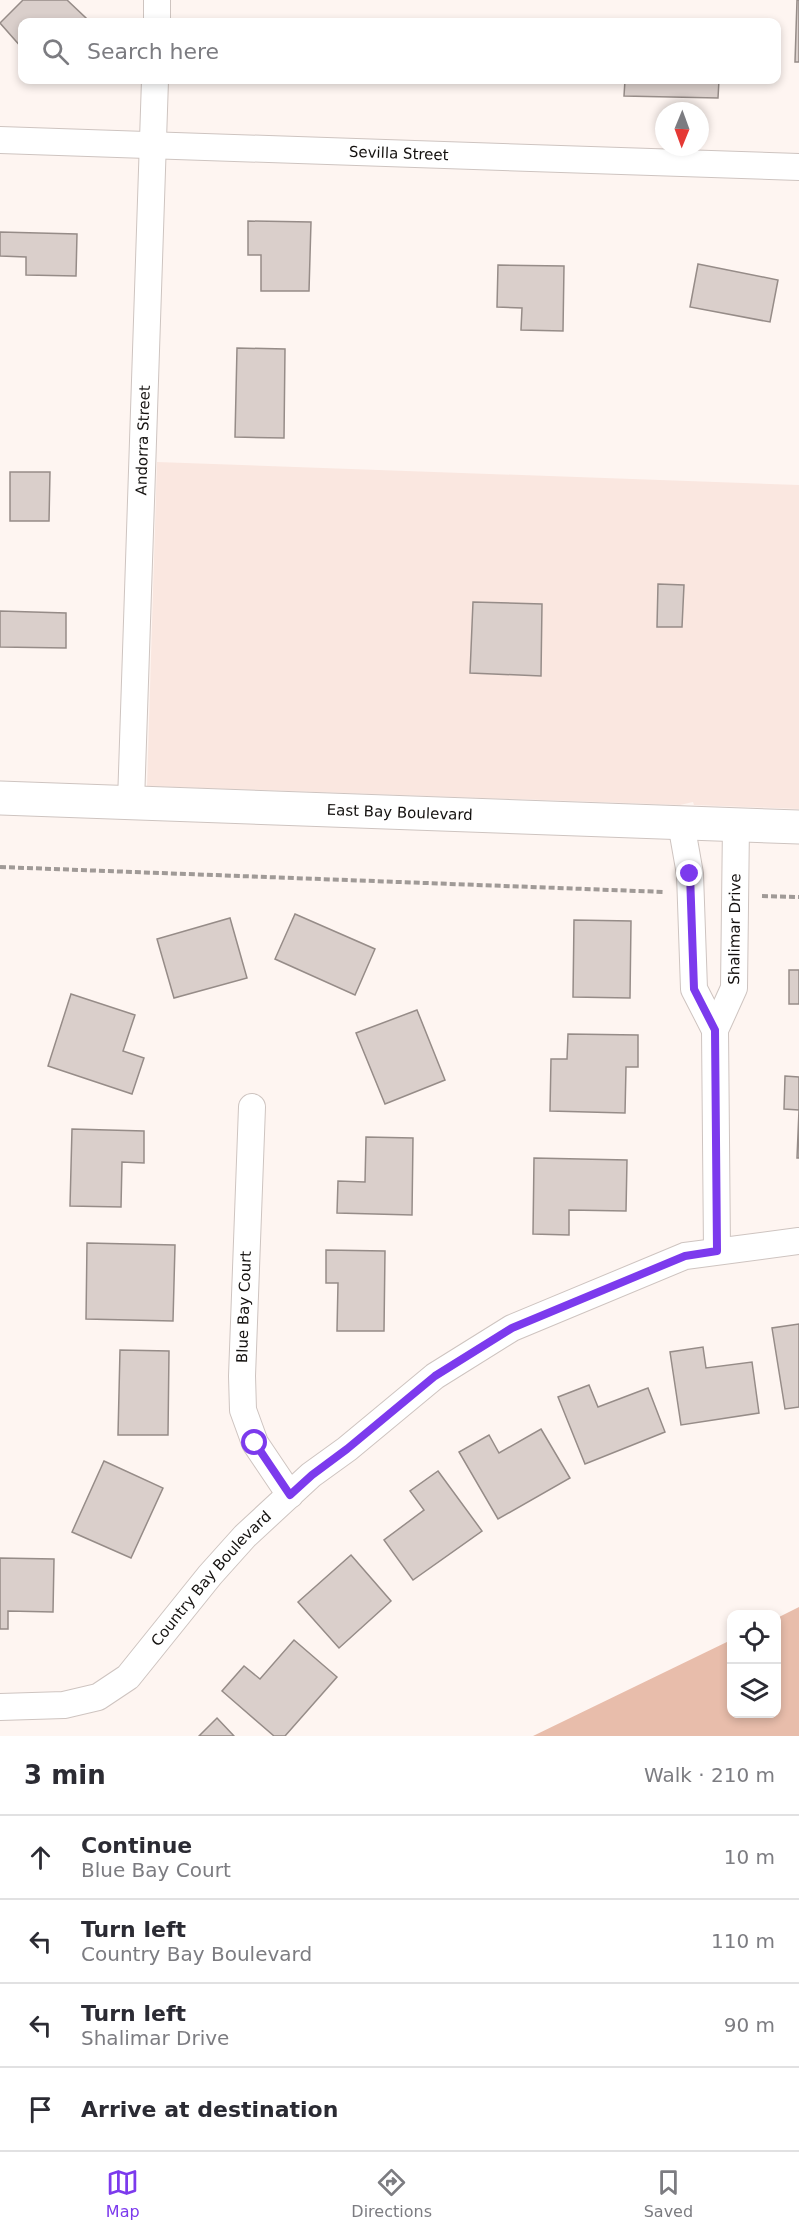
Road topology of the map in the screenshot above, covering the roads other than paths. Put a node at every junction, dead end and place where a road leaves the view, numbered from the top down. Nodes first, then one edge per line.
1 (157, 0) edge
2 (157, 18) edge
3 (155, 84) edge
4 (0, 140) edge
5 (153, 145) junction
6 (799, 167) edge
7 (0, 798) edge
8 (131, 802) junction
9 (681, 822) junction
10 (736, 824) junction
11 (799, 827) edge
12 (715, 1030) junction
13 (252, 1107) dead end
14 (799, 1240) edge
15 (717, 1251) junction
16 (290, 1495) junction
17 (0, 1707) edge

1 - 2 street
3 - 5 street, Andorra Street
4 - 5 street, Sevilla Street
5 - 6 street, Sevilla Street
5 - 8 street, Andorra Street
7 - 8 main road, East Bay Boulevard
8 - 9 main road, East Bay Boulevard
9 - 10 main road, East Bay Boulevard
9 - 12 street, Shalimar Drive
10 - 11 main road, East Bay Boulevard
10 - 12 street, Shalimar Drive
12 - 15 street, Shalimar Drive
13 - 16 street, Blue Bay Court
14 - 15 street, Country Bay Boulevard
15 - 16 street, Country Bay Boulevard
16 - 17 street, Country Bay Boulevard

